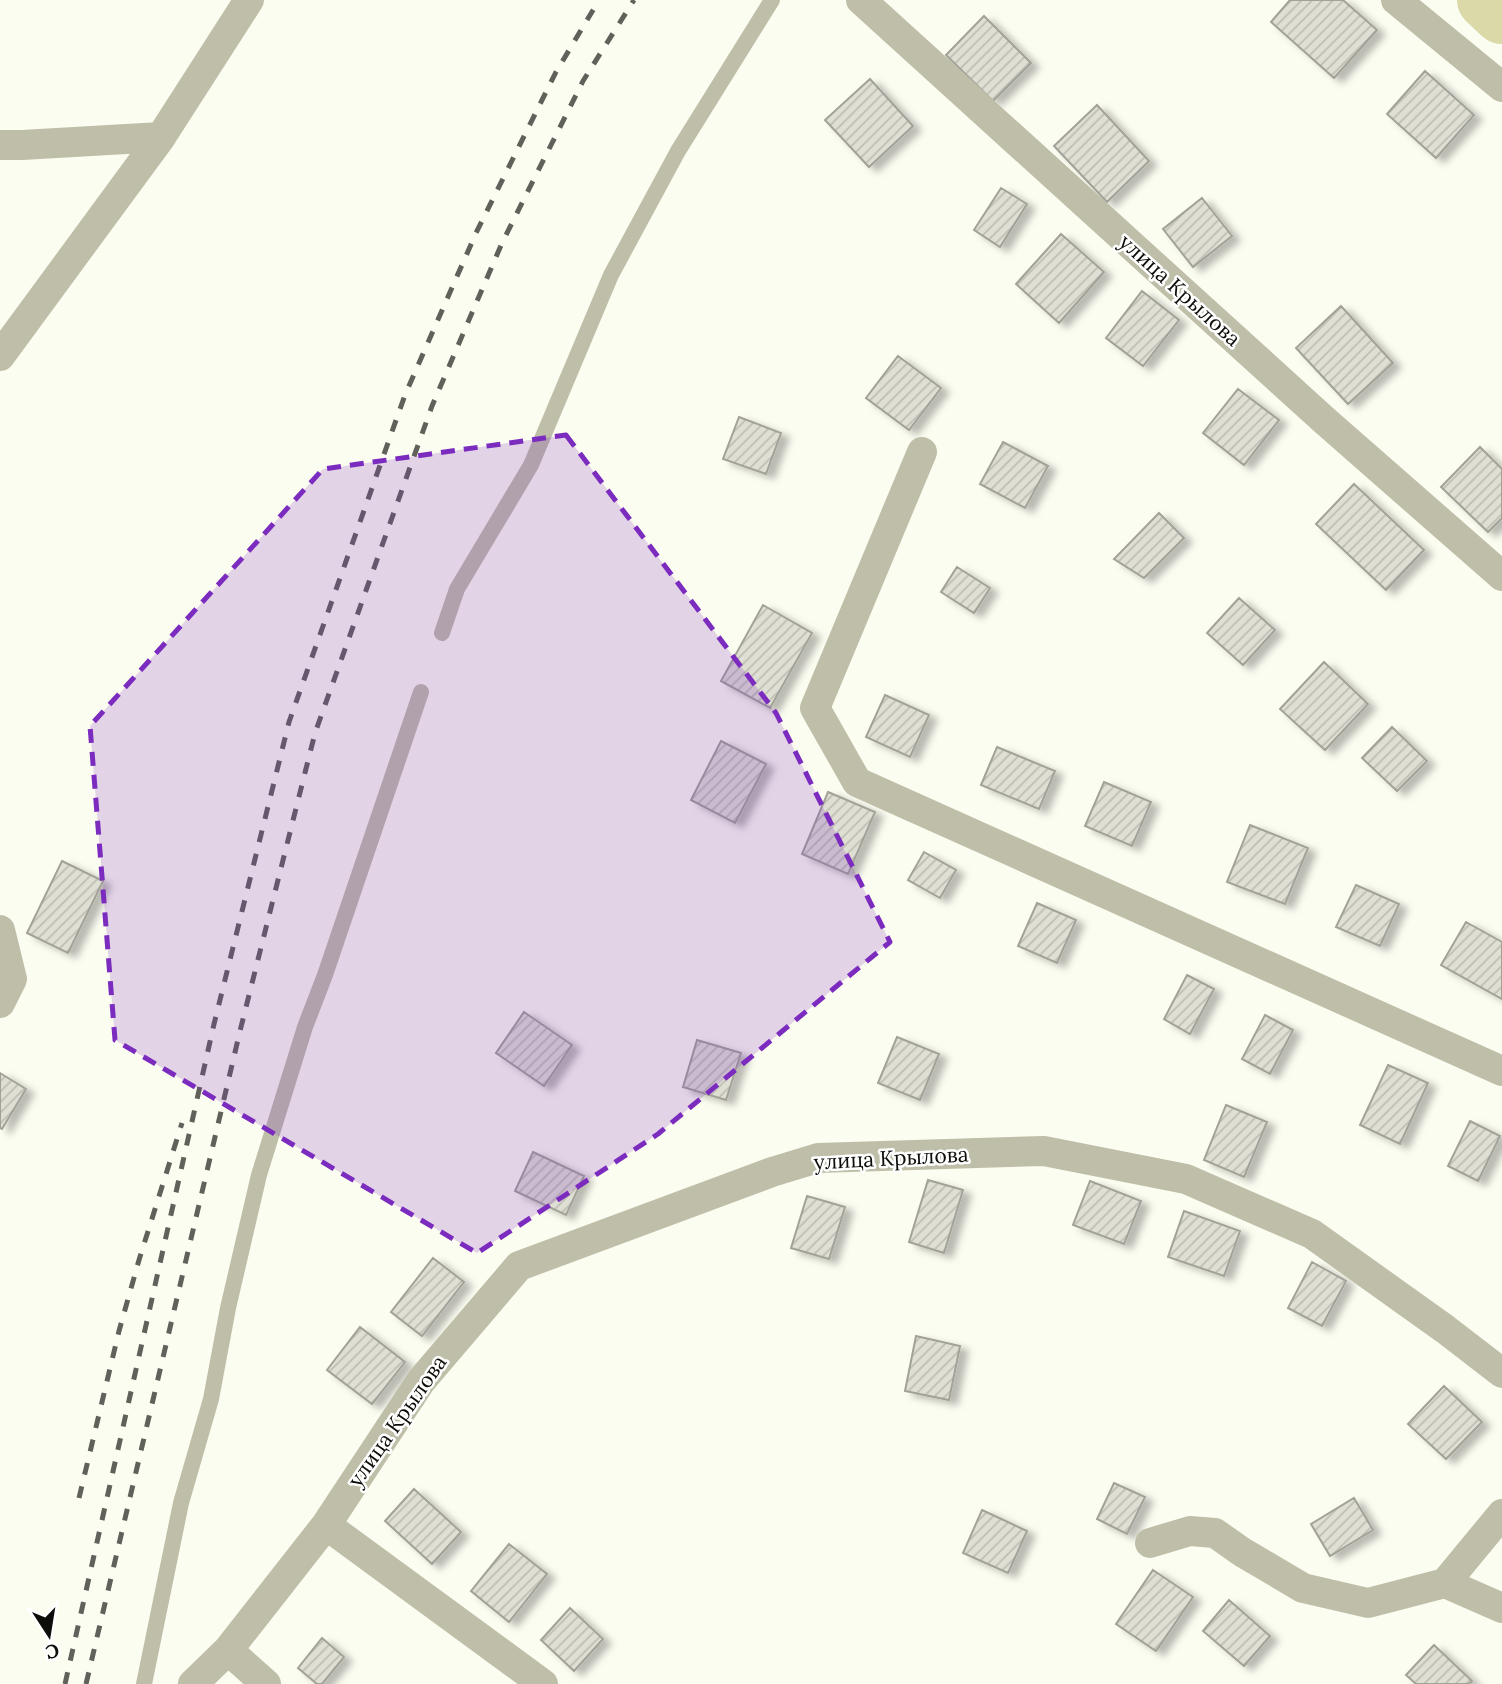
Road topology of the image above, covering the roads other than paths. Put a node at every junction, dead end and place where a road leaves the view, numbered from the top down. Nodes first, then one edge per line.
1 (249, 0) edge
2 (772, 0) edge
3 (861, 0) edge
4 (1396, 0) edge
5 (1502, 87) edge
6 (161, 137) junction
7 (0, 145) edge
8 (0, 356) edge
9 (922, 452) dead end
10 (1502, 576) edge
11 (442, 633) dead end
12 (421, 692) dead end
13 (0, 930) edge
14 (0, 1003) edge
15 (1502, 1071) edge
16 (1502, 1373) edge
17 (1502, 1514) edge
18 (326, 1525) junction
19 (1150, 1543) dead end
20 (1445, 1583) junction
21 (1502, 1608) edge
22 (228, 1650) junction
23 (144, 1684) edge
24 (193, 1684) edge
25 (266, 1684) edge
26 (542, 1684) edge

1 - 6 street
2 - 11 lane
3 - 10 street, улица Крылова
4 - 5 street
6 - 7 street
6 - 8 street
9 - 15 street
12 - 23 lane
13 - 14 street
16 - 18 street, улица Крылова
17 - 20 street
18 - 22 street, улица Крылова
18 - 26 street
19 - 20 street
20 - 21 street
22 - 24 street, улица Крылова
22 - 25 street

